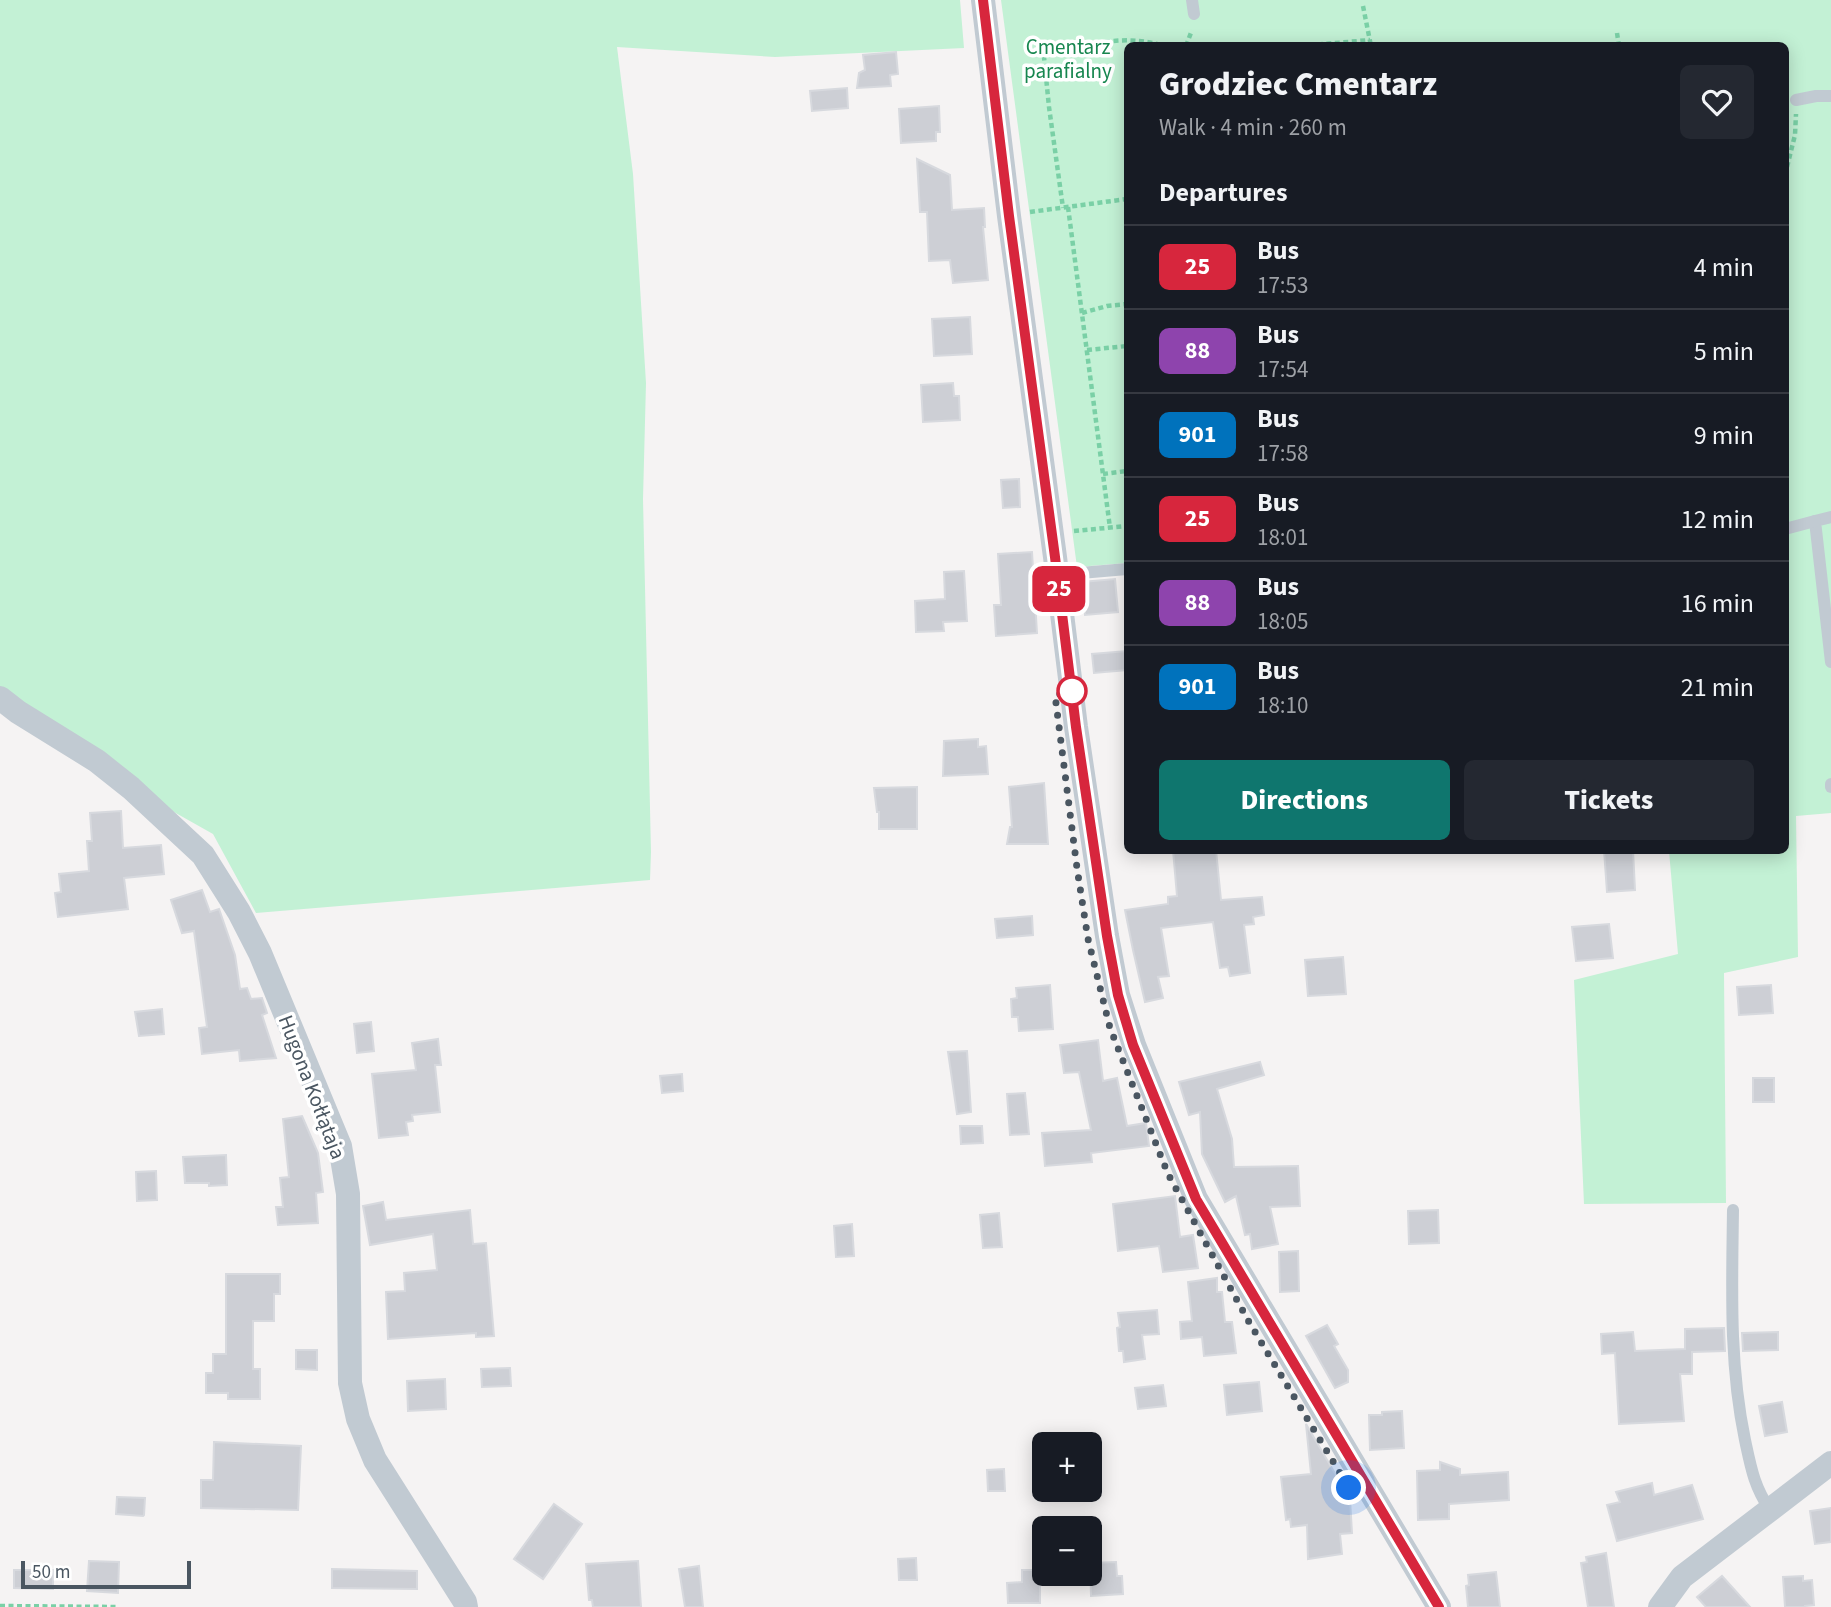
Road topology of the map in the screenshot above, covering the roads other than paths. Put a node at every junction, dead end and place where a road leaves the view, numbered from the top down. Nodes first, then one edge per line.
1 (983, 0) edge
2 (1192, 0) edge
3 (1194, 14) dead end
4 (1831, 96) edge
5 (1796, 100) road end
6 (1831, 517) edge
7 (1815, 521) junction
8 (1789, 528) edge
9 (1124, 569) edge
10 (1057, 575) junction
11 (1831, 662) edge
12 (0, 698) edge
13 (1733, 1210) dead end
14 (1831, 1463) edge
15 (1770, 1510) junction
16 (466, 1607) edge
17 (1439, 1607) edge
18 (1660, 1607) edge

1 - 10 street
2 - 3 lane
4 - 5 lane
6 - 7 lane
7 - 8 lane
7 - 11 lane
9 - 10 lane
10 - 17 street
12 - 16 street, Hugona Kołłątaja
13 - 15 lane
14 - 15 street
15 - 18 street

